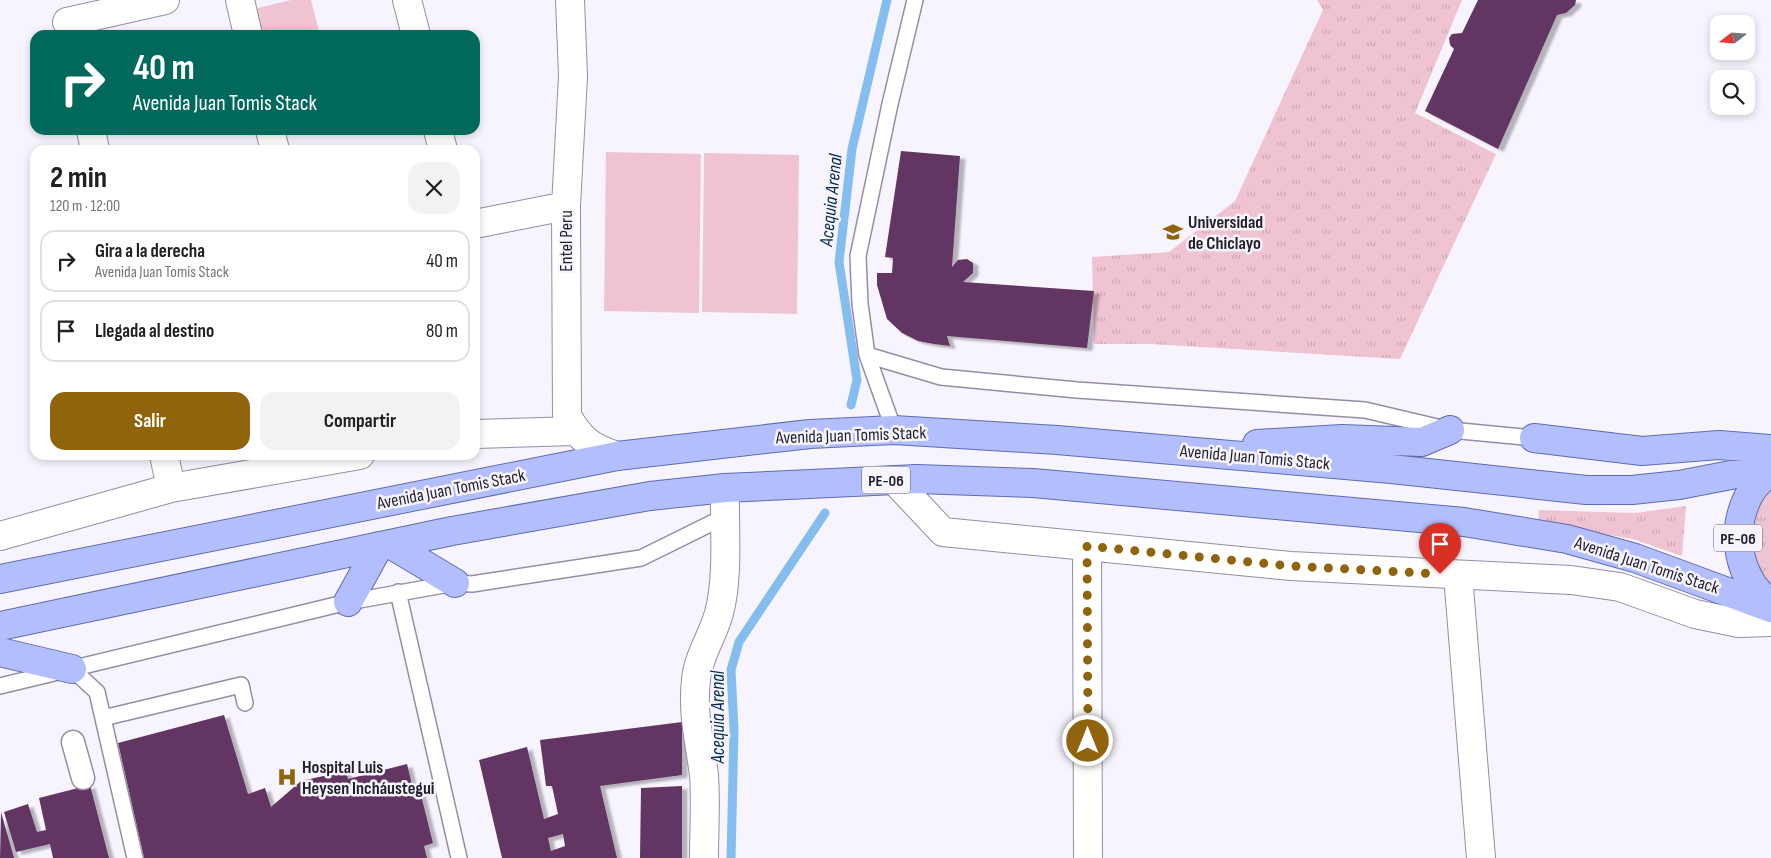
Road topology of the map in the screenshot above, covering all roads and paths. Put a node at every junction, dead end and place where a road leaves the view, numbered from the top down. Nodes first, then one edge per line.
1 (165, 0) edge
2 (240, 0) edge
3 (407, 0) edge
4 (570, 0) edge
5 (915, 0) edge
6 (66, 19) edge
7 (247, 30) edge
8 (415, 30) edge
9 (566, 206) junction
10 (480, 223) edge
11 (867, 355) junction
12 (894, 430) junction
13 (1450, 430) junction
14 (576, 431) junction
15 (480, 434) edge
16 (1534, 438) joint
17 (1771, 449) edge
18 (1189, 451) junction
19 (617, 456) junction
20 (165, 460) edge
21 (331, 460) edge
22 (1771, 465) edge
23 (1771, 471) edge
24 (894, 480) junction
25 (171, 488) junction
26 (725, 488) junction
27 (724, 517) junction
28 (0, 536) edge
29 (384, 545) junction
30 (1087, 546) junction
31 (4, 573) edge
32 (1458, 575) junction
33 (455, 583) junction
34 (398, 592) junction
35 (348, 602) junction
36 (1771, 604) edge
37 (1771, 608) edge
38 (1771, 622) edge
39 (0, 646) edge
40 (72, 669) junction
41 (0, 686) edge
42 (245, 703) dead end
43 (103, 718) junction
44 (73, 742) dead end
45 (83, 778) dead end
46 (135, 858) edge
47 (459, 858) edge
48 (704, 858) edge
49 (1088, 858) edge
50 (1481, 858) edge

1 - 6 street
2 - 7 street
3 - 8 street
4 - 9 street, Entel Peru
5 - 11 lane
9 - 10 street
9 - 14 street, Entel Peru
11 - 12 lane
11 - 13 lane
12 - 18 main road, Avenida Juan Tomis Stack
12 - 19 main road, Avenida Juan Tomis Stack
13 - 16 lane
13 - 18 main road
14 - 15 street
14 - 19 street, Entel Peru
16 - 17 main road
18 - 22 main road, Avenida Juan Tomis Stack
19 - 31 main road, Avenida Juan Tomis Stack
20 - 25 street
21 - 25 street
23 - 36 main road, PE-06
24 - 26 main road, Avenida Juan Tomis Stack / PE-06
24 - 30 street, Avenida Juan Tomis Stack
24 - 37 main road, Avenida Juan Tomis Stack / PE-06
25 - 28 street
26 - 27 street
26 - 29 main road, Avenida Juan Tomis Stack / PE-06
27 - 33 lane
27 - 48 street
29 - 33 main road
29 - 35 main road
29 - 39 main road, Avenida Juan Tomis Stack / PE-06
30 - 32 street, Avenida Juan Tomis Stack
30 - 49 street
32 - 38 street, Avenida Juan Tomis Stack
32 - 50 street
33 - 34 lane
34 - 35 lane
34 - 47 lane
35 - 40 lane
39 - 40 main road
40 - 41 lane
40 - 43 lane
42 - 43 lane
43 - 46 lane
44 - 45 street

